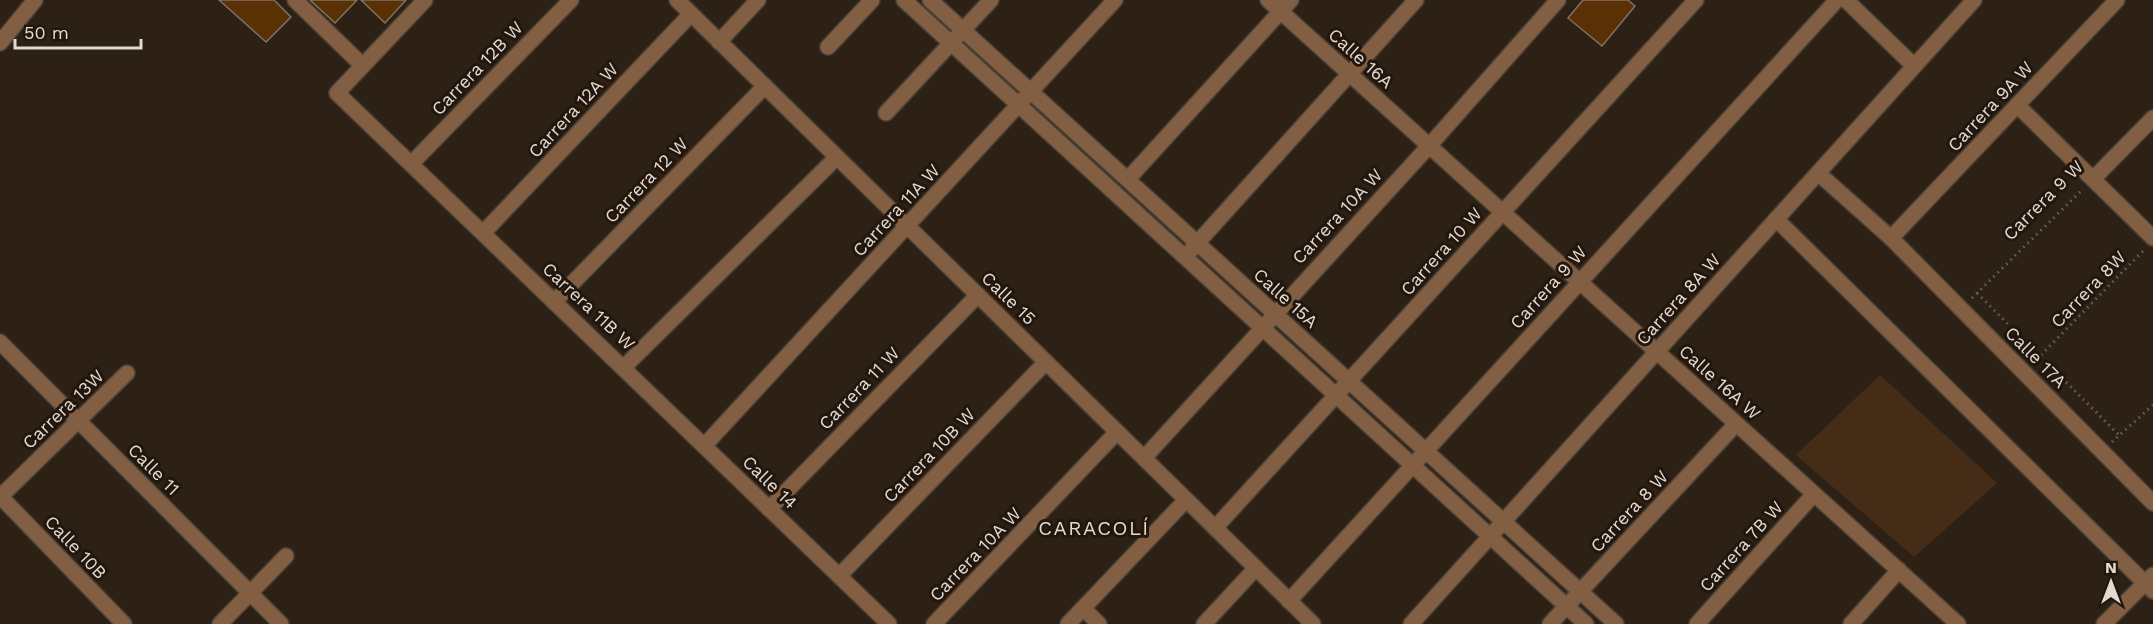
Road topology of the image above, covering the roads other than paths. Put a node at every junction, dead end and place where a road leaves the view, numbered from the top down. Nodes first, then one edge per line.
1 (35, 0) edge
2 (295, 0) edge
3 (425, 0) edge
4 (571, 0) edge
5 (677, 0) edge
6 (758, 0) edge
7 (872, 0) edge
8 (903, 0) edge
9 (930, 0) edge
10 (991, 0) edge
11 (1115, 0) edge
12 (1268, 0) edge
13 (1291, 0) edge
14 (1416, 0) edge
15 (1558, 0) edge
16 (1696, 0) edge
17 (1837, 0) edge
18 (1846, 0) edge
19 (1974, 0) edge
20 (2117, 0) edge
21 (1281, 12) junction
22 (691, 14) junction
23 (963, 30) junction
24 (719, 42) junction
25 (0, 43) edge
26 (951, 43) junction
27 (828, 47) dead end
28 (362, 65) junction
29 (1914, 66) junction
30 (1348, 73) junction
31 (765, 86) junction
32 (1031, 92) junction
33 (1018, 105) junction
34 (2017, 105) junction
35 (886, 113) dead end
36 (2153, 118) edge
37 (1429, 146) junction
38 (837, 158) junction
39 (411, 164) junction
40 (1112, 165) junction
41 (1818, 173) junction
42 (1099, 179) junction
43 (1128, 179) junction
44 (2093, 179) junction
45 (1503, 212) junction
46 (1776, 219) junction
47 (907, 226) junction
48 (483, 233) junction
49 (1891, 238) junction
50 (1197, 243) junction
51 (2149, 244) edge
52 (1184, 257) junction
53 (1580, 282) junction
54 (978, 295) junction
55 (554, 302) junction
56 (1274, 313) junction
57 (1261, 327) junction
58 (0, 343) edge
59 (1657, 352) junction
60 (1046, 362) junction
61 (623, 368) junction
62 (127, 374) dead end
63 (1349, 381) junction
64 (1336, 395) junction
65 (78, 420) junction
66 (1737, 424) junction
67 (1117, 432) junction
68 (704, 446) junction
69 (1426, 451) junction
70 (1144, 458) junction
71 (1413, 466) junction
72 (1814, 494) junction
73 (0, 497) edge
74 (1186, 500) junction
75 (2153, 502) edge
76 (769, 508) junction
77 (1504, 522) junction
78 (1215, 528) junction
79 (1490, 537) junction
80 (286, 556) dead end
81 (1256, 568) junction
82 (1899, 570) junction
83 (839, 576) junction
84 (2150, 583) edge
85 (1581, 592) junction
86 (250, 595) junction
87 (1289, 601) junction
88 (1566, 606) junction
89 (1083, 608) junction
90 (124, 624) edge
91 (220, 624) edge
92 (281, 624) edge
93 (889, 624) edge
94 (934, 624) edge
95 (1068, 624) edge
96 (1099, 624) edge
97 (1204, 624) edge
98 (1313, 624) edge
99 (1411, 624) edge
100 (1550, 624) edge
101 (1586, 624) edge
102 (1616, 624) edge
103 (1697, 624) edge
104 (1851, 624) edge
105 (1958, 624) edge
106 (2104, 624) edge

1 - 25 street
2 - 28 street
3 - 28 street
4 - 39 street, Carrera 12B W
5 - 22 street, Calle 15
6 - 24 street
7 - 27 street
8 - 26 street
9 - 23 street, Calle 15A
10 - 23 street
11 - 32 street, Carrera 11A W
12 - 21 street, Calle 16A
13 - 21 street
14 - 30 street
15 - 37 street, Carrera 10A W
16 - 45 street, Carrera 10 W
17 - 53 street, Carrera 9 W
18 - 29 street
19 - 29 street, Carrera 8A W
20 - 34 street, Carrera 9A W
21 - 30 street, Calle 16A
21 - 43 street
22 - 24 street, Calle 15
22 - 48 street, Carrera 12A W
23 - 26 street
23 - 32 street, Calle 15A
24 - 31 street, Calle 15
26 - 33 street
26 - 35 street
28 - 39 street, Carrera 11B W
29 - 41 street, Carrera 8A W
30 - 37 street, Calle 16A
30 - 50 street
31 - 38 street, Calle 15
31 - 55 street, Carrera 12 W
32 - 33 street, Carrera 11A W
32 - 40 street, Calle 15A
33 - 42 street
33 - 47 street, Carrera 11A W
34 - 44 street
34 - 49 street, Carrera 9A W
36 - 44 street, Carrera 9 W
37 - 45 street, Calle 16A W
37 - 56 street, Carrera 10A W
38 - 47 street, Calle 15
38 - 61 street, Carrera 11B W
39 - 48 street, Carrera 11B W
40 - 42 street
40 - 43 street, Calle 15A
41 - 46 street, Carrera 8A W
41 - 49 street, Calle 17A
42 - 52 street
43 - 50 street, Calle 15A
44 - 51 street
45 - 53 street, Calle 16A W
45 - 63 street, Carrera 10 W
46 - 59 street, Carrera 8A W
46 - 84 street
47 - 54 street, Calle 15
47 - 68 street, Carrera 11A W
48 - 55 street, Carrera 11B W
49 - 75 street, Calle 17A
50 - 52 street
50 - 56 street, Calle 15A
52 - 57 street
53 - 59 street, Calle 16A W
53 - 69 street, Carrera 9 W
54 - 60 street, Calle 15
54 - 76 street, Carrera 11 W
55 - 61 street, Carrera 11B W
56 - 57 street, Carrera 10A W
56 - 63 street, Calle 15A
57 - 64 street
57 - 70 street, Carrera 10A W
58 - 65 street, Calle 11
59 - 66 street, Calle 16A W
59 - 77 street, Carrera 8A W
60 - 67 street, Calle 15
60 - 83 street, Carrera 10B W
61 - 68 street, Calle 14
62 - 65 street, Carrera 13W
63 - 64 street, Carrera 10 W
63 - 69 street, Calle 15A
64 - 71 street
64 - 78 street, Carrera 10 W
65 - 73 street, Carrera 13W
65 - 86 street, Calle 11
66 - 72 street, Calle 16A W
66 - 85 street, Carrera 8 W
67 - 70 street, Calle 15
67 - 94 street, Carrera 10A W
68 - 76 street, Calle 14
69 - 71 street, Carrera 9 W
69 - 77 street, Calle 15A
70 - 74 street, Calle 15
71 - 79 street
71 - 87 street, Carrera 9 W
72 - 82 street, Calle 16A W
72 - 103 street, Carrera 7B W
73 - 90 street, Calle 10B
74 - 78 street, Calle 15
74 - 89 street
76 - 83 street, Calle 14
77 - 79 street, Carrera 8A W
77 - 85 street, Calle 15A
78 - 81 street, Calle 15
79 - 88 street
79 - 99 street, Carrera 8A W
80 - 86 street
81 - 87 street, Calle 15
81 - 97 street
82 - 104 street
82 - 105 street, Calle 16A W
83 - 93 street, Calle 14
84 - 106 street
85 - 88 street, Carrera 8 W
85 - 102 street, Calle 15A
86 - 91 street
86 - 92 street, Calle 11
87 - 98 street, Calle 15
88 - 100 street, Carrera 8 W
88 - 101 street
89 - 95 street
89 - 96 street

